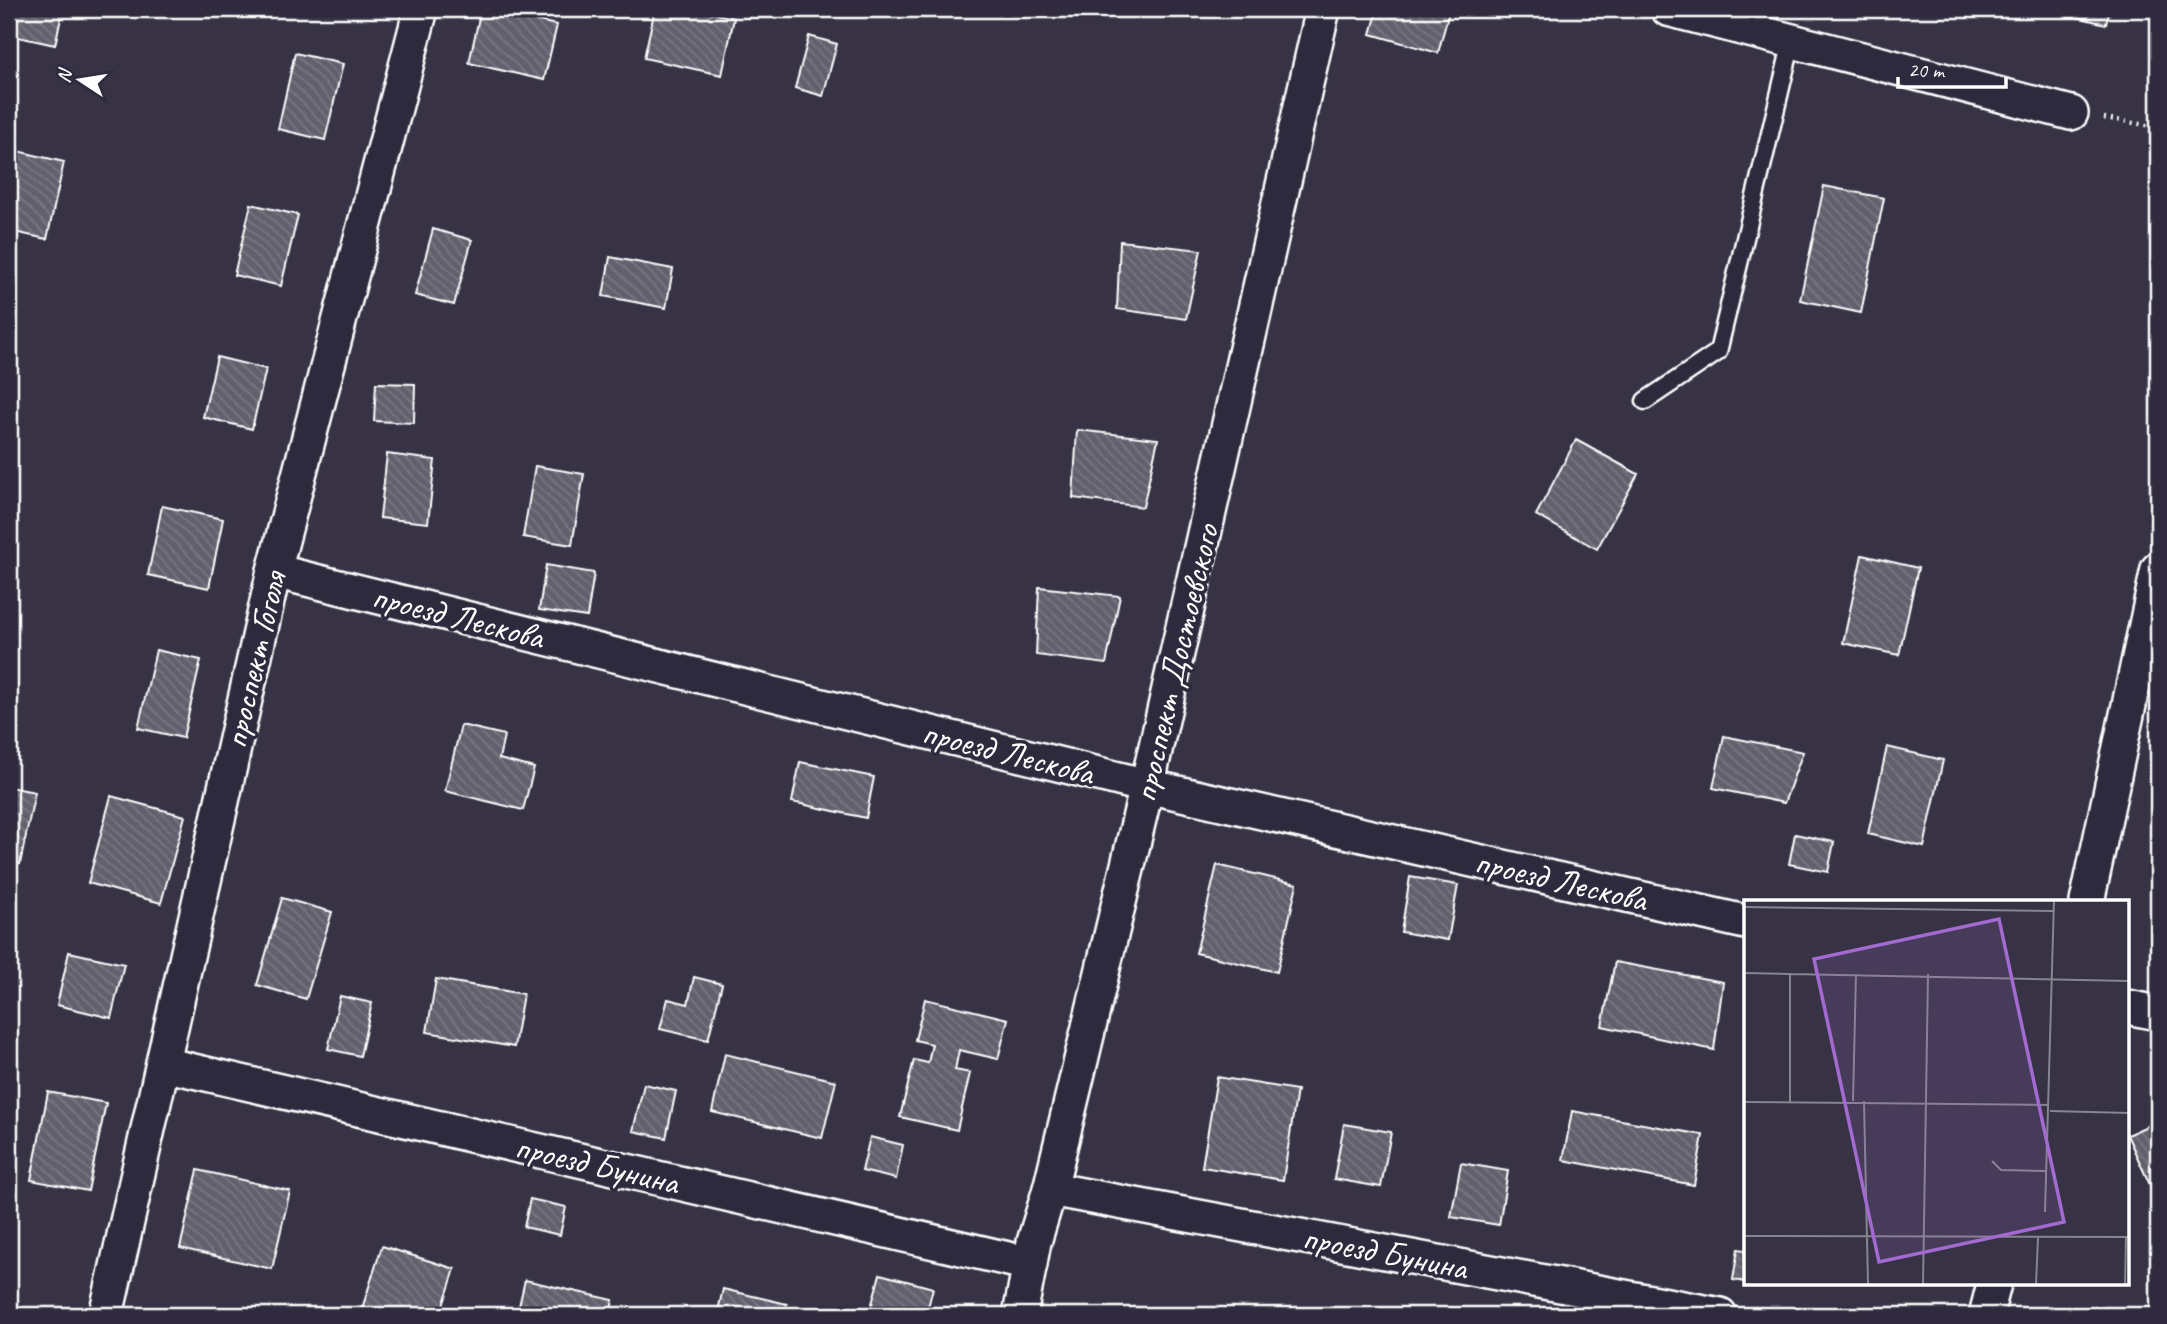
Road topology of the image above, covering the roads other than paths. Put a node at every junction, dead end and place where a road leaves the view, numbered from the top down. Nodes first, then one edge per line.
1 (421, 9) edge
2 (1322, 9) edge
3 (1668, 9) edge
4 (1792, 41) junction
5 (2071, 113) road end
6 (1645, 401) dead end
7 (2158, 569) edge
8 (274, 571) junction
9 (1147, 786) junction
10 (2087, 900) edge
11 (1744, 922) edge
12 (2128, 1007) edge
13 (2158, 1013) edge
14 (163, 1064) junction
15 (1050, 1189) junction
16 (1030, 1264) junction
17 (1993, 1286) edge
18 (106, 1315) edge
19 (1020, 1315) edge
20 (1720, 1315) edge
21 (1986, 1315) edge

1 - 8 street, проспект Гоголя
2 - 9 street, проспект Достоевского
3 - 4 street
4 - 5 street
4 - 6 lane
7 - 10 street
8 - 9 street, проезд Лескова
8 - 14 street, проспект Гоголя
9 - 11 street, проезд Лескова
9 - 15 street, проспект Достоевского
12 - 13 street
14 - 16 street, проезд Бунина
14 - 18 street, проспект Гоголя
15 - 16 street, проспект Достоевского
15 - 20 street, проезд Бунина
16 - 19 street, проспект Достоевского
17 - 21 street

